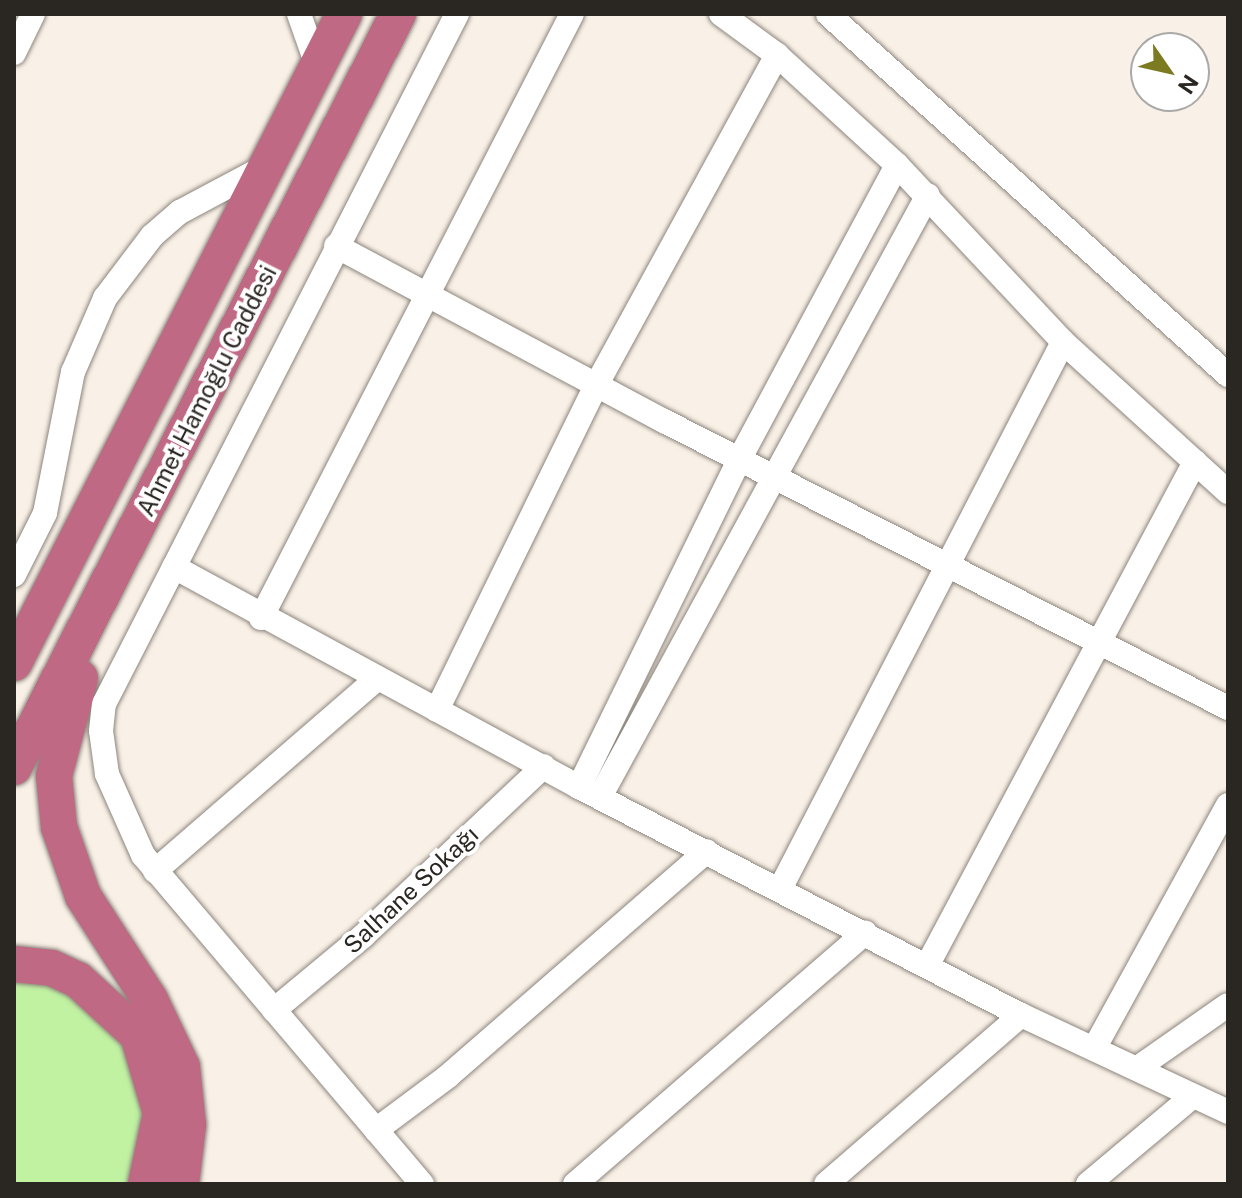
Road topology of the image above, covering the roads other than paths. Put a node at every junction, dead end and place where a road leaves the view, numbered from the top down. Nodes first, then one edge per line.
1 (33, 14) edge
2 (299, 14) edge
3 (344, 14) edge
4 (398, 14) edge
5 (457, 14) edge
6 (572, 14) edge
7 (721, 14) edge
8 (828, 14) edge
9 (14, 53) edge
10 (777, 55) junction
11 (317, 65) junction
12 (270, 164) junction
13 (897, 165) junction
14 (928, 195) junction
15 (336, 246) junction
16 (428, 292) junction
17 (1063, 342) junction
18 (1228, 375) edge
19 (598, 382) junction
20 (740, 458) junction
21 (1195, 462) junction
22 (771, 475) junction
23 (1228, 492) edge
24 (101, 495) junction
25 (126, 551) junction
26 (948, 565) junction
27 (174, 567) junction
28 (14, 575) edge
29 (261, 618) junction
30 (14, 627) edge
31 (1097, 641) junction
32 (14, 663) edge
33 (377, 679) junction
34 (1228, 708) edge
35 (437, 710) junction
36 (544, 766) junction
37 (14, 767) edge
38 (590, 791) junction
39 (1228, 805) edge
40 (707, 851) junction
41 (155, 871) junction
42 (780, 889) junction
43 (865, 933) junction
44 (14, 964) edge
45 (927, 966) junction
46 (1228, 1005) edge
47 (274, 1010) junction
48 (1021, 1015) junction
49 (1095, 1047) junction
50 (1139, 1067) junction
51 (1193, 1096) junction
52 (1228, 1112) edge
53 (376, 1130) junction
54 (180, 1174) edge
55 (146, 1184) edge
56 (422, 1184) edge
57 (575, 1184) edge
58 (826, 1184) edge
59 (1088, 1184) edge

1 - 9 street
2 - 11 street
3 - 11 highway, Ahmet Hamoğlu Caddesi
4 - 25 highway, Ahmet Hamoğlu Caddesi
5 - 15 street
6 - 16 street
7 - 10 street
8 - 18 street
10 - 13 street
10 - 19 street
11 - 12 highway, Ahmet Hamoğlu Caddesi
12 - 24 highway, Ahmet Hamoğlu Caddesi
12 - 28 street
13 - 14 street
13 - 20 street
14 - 17 street
14 - 22 street
15 - 16 street
15 - 27 street
16 - 19 street
16 - 29 street
17 - 21 street
17 - 26 street
19 - 20 street
19 - 35 street
20 - 22 street
20 - 38 street
21 - 23 street
21 - 31 street
22 - 26 street
22 - 38 street
24 - 30 highway
24 - 32 highway, Ahmet Hamoğlu Caddesi
25 - 37 highway, Ahmet Hamoğlu Caddesi
25 - 54 highway
26 - 31 street
26 - 42 street
27 - 29 street
27 - 41 street
29 - 33 street
31 - 34 street
31 - 45 street
33 - 35 street
33 - 41 street
35 - 36 street
36 - 38 street
36 - 47 street, Salhane Sokağı
38 - 40 street
39 - 49 street
40 - 42 street
40 - 53 street
41 - 47 street
42 - 43 street
43 - 45 street
43 - 57 street
44 - 55 highway
45 - 48 street
46 - 50 street
47 - 53 street
48 - 49 street
48 - 58 street
49 - 50 street
50 - 51 street
51 - 52 street
51 - 59 street
53 - 56 street

